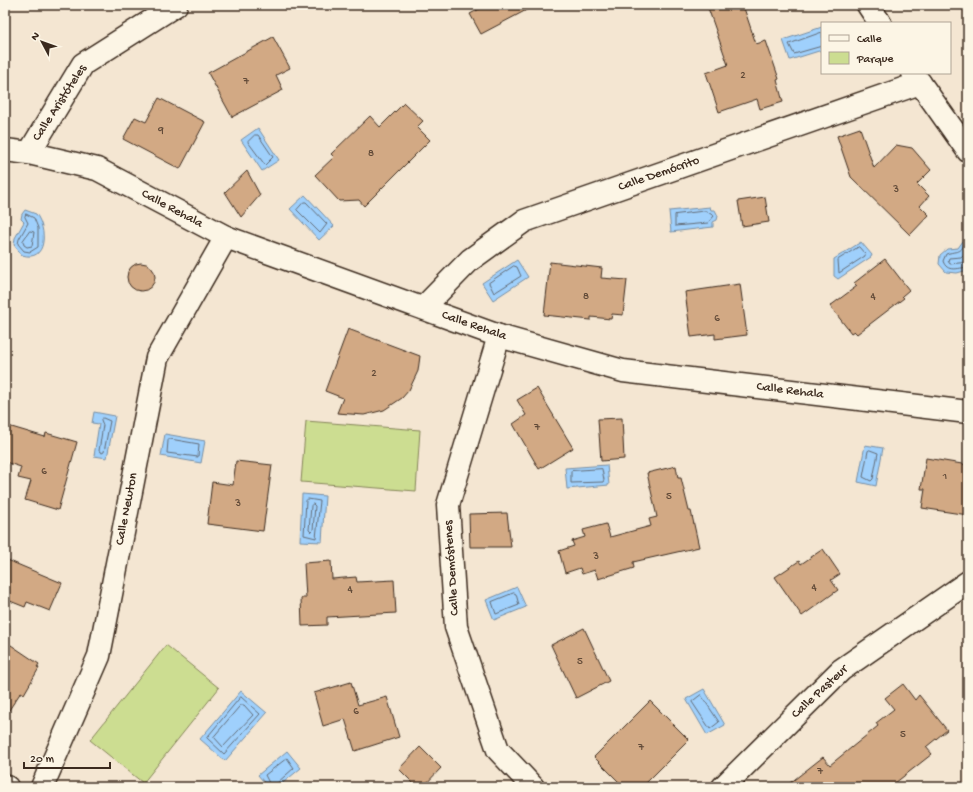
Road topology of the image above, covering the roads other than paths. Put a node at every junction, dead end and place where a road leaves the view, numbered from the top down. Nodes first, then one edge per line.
1 (176, 5) edge
2 (868, 5) edge
3 (879, 22) edge
4 (917, 78) edge
5 (5, 150) edge
6 (968, 151) edge
7 (29, 152) junction
8 (226, 237) junction
9 (423, 308) junction
10 (499, 336) junction
11 (968, 412) edge
12 (968, 582) edge
13 (42, 787) edge
14 (533, 787) edge
15 (723, 787) edge

1 - 7 street, Calle Aristóteles
2 - 3 street
4 - 6 street
4 - 9 street, Calle Demócrito
5 - 7 street, Calle Rehala
7 - 8 street, Calle Rehala
8 - 9 street, Calle Rehala
8 - 13 street, Calle Newton
9 - 10 street, Calle Rehala
10 - 11 street, Calle Rehala
10 - 14 street, Calle Demóstenes
12 - 15 street, Calle Pasteur

